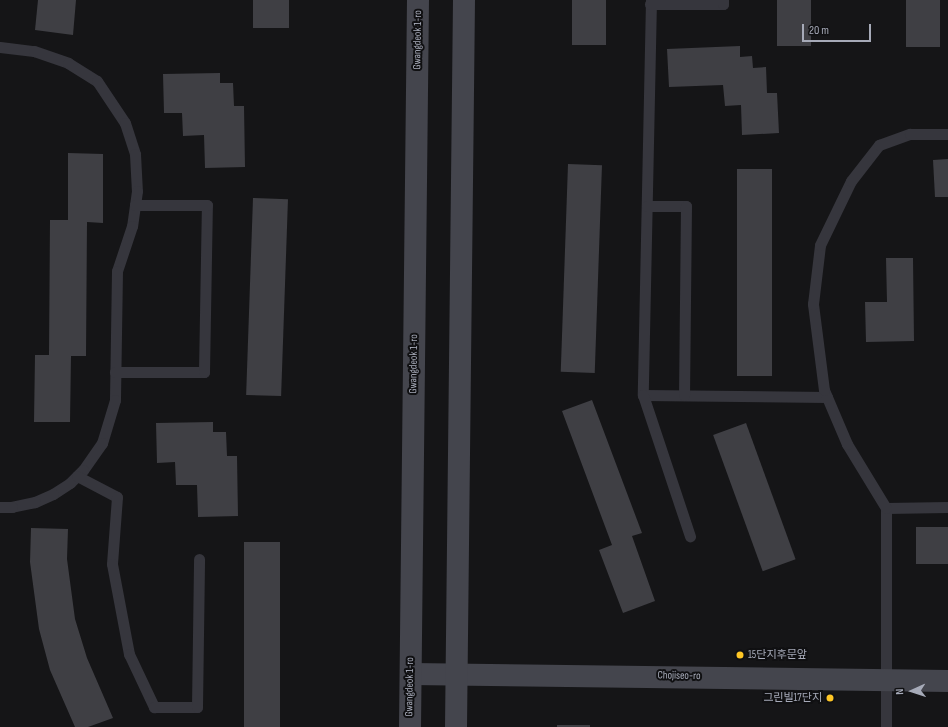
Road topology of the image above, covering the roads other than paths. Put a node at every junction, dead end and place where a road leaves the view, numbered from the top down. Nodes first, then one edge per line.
1 (418, 0) edge
2 (464, 0) edge
3 (723, 0) edge
4 (651, 2) edge
5 (0, 47) edge
6 (948, 134) edge
7 (135, 205) junction
8 (647, 206) junction
9 (115, 372) junction
10 (643, 395) junction
11 (684, 395) junction
12 (827, 397) junction
13 (77, 476) junction
14 (0, 507) edge
15 (948, 507) edge
16 (886, 508) junction
17 (690, 536) dead end
18 (199, 559) dead end
19 (457, 673) junction
20 (410, 674) junction
21 (886, 680) junction
22 (948, 681) edge
23 (410, 727) edge
24 (456, 727) edge
25 (886, 727) edge

1 - 20 street, Gwangdeok 1-ro
2 - 19 street
3 - 4 lane
4 - 8 lane
5 - 7 lane
6 - 12 lane
7 - 9 lane
7 - 9 lane
8 - 10 lane
8 - 11 lane
9 - 13 lane
10 - 11 lane
10 - 17 lane
11 - 12 lane
12 - 16 lane
13 - 14 lane
13 - 18 lane
15 - 16 lane
16 - 21 lane
19 - 20 street, Chojiseo-ro
19 - 21 street, Chojiseo-ro
19 - 24 street
20 - 23 street, Gwangdeok 1-ro
21 - 22 street, Chojiseo-ro
21 - 25 lane

